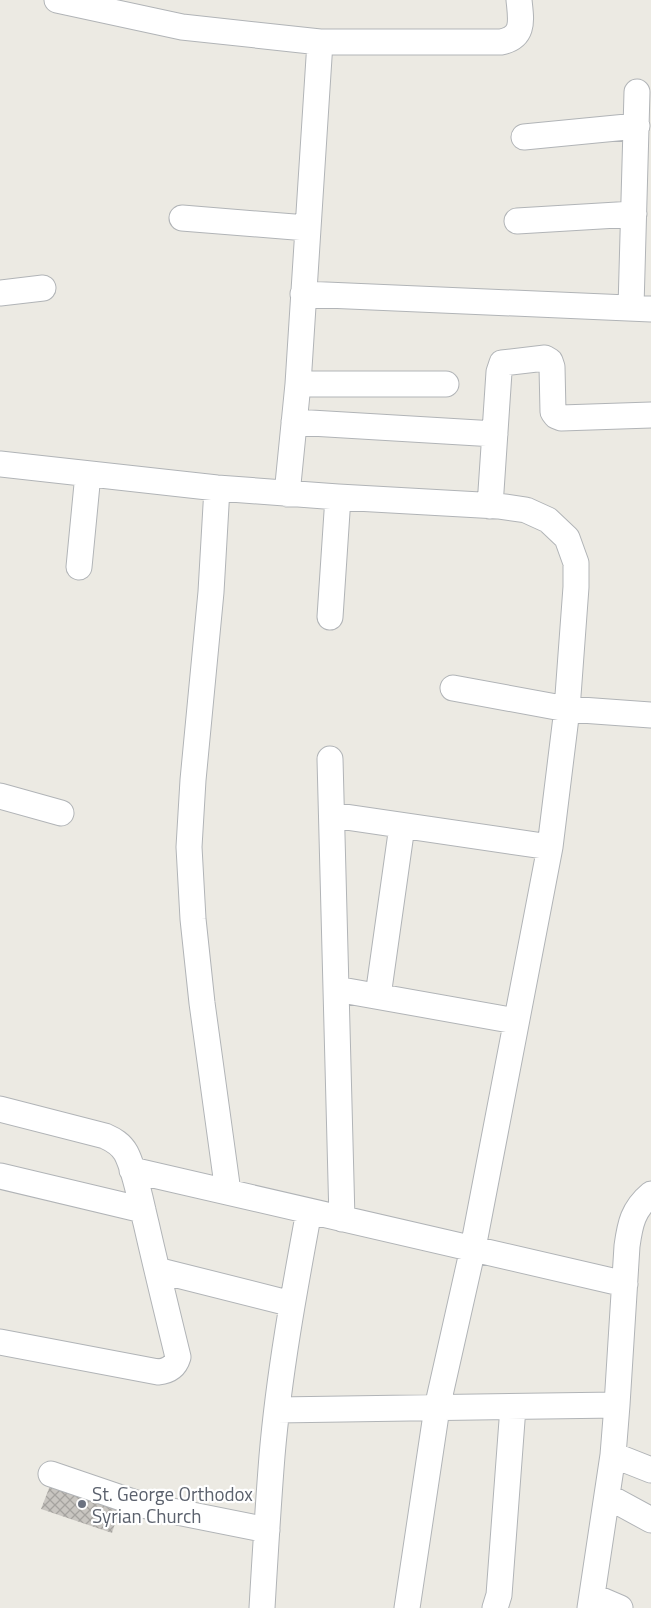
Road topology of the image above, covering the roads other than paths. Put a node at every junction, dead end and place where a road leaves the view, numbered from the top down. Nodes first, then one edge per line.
1 (57, 0) edge
2 (519, 0) edge
3 (320, 42) junction
4 (637, 92) dead end
5 (636, 126) junction
6 (524, 137) dead end
7 (634, 214) junction
8 (182, 218) dead end
9 (517, 222) dead end
10 (308, 228) junction
11 (43, 288) dead end
12 (0, 293) edge
13 (303, 294) junction
14 (641, 308) edge
15 (298, 384) junction
16 (446, 384) dead end
17 (651, 415) edge
18 (294, 422) junction
19 (495, 434) junction
20 (0, 464) edge
21 (88, 474) junction
22 (217, 488) junction
23 (287, 494) junction
24 (338, 497) junction
25 (490, 506) junction
26 (79, 567) dead end
27 (330, 616) dead end
28 (453, 688) dead end
29 (567, 708) junction
30 (651, 715) edge
31 (330, 759) dead end
32 (0, 796) edge
33 (61, 813) dead end
34 (332, 815) junction
35 (402, 826) junction
36 (550, 847) junction
37 (336, 989) junction
38 (378, 996) junction
39 (516, 1021) junction
40 (0, 1109) edge
41 (132, 1170) junction
42 (0, 1176) edge
43 (228, 1192) junction
44 (651, 1194) edge
45 (143, 1210) junction
46 (308, 1211) junction
47 (342, 1219) junction
48 (473, 1248) junction
49 (157, 1270) junction
50 (625, 1284) junction
51 (292, 1304) junction
52 (0, 1342) edge
53 (617, 1405) junction
54 (513, 1406) junction
55 (437, 1408) junction
56 (277, 1410) junction
57 (613, 1455) junction
58 (651, 1470) edge
59 (51, 1474) dead end
60 (607, 1496) junction
61 (651, 1520) edge
62 (267, 1530) junction
63 (591, 1602) edge
64 (262, 1608) edge
65 (407, 1608) edge
66 (495, 1608) edge
67 (620, 1608) edge

1 - 3 street
2 - 3 street
3 - 10 street
4 - 5 street
5 - 6 street
5 - 7 street
7 - 9 street
7 - 14 street
8 - 10 street
10 - 13 street
11 - 12 street
13 - 14 street
13 - 15 street
15 - 16 street
15 - 18 street
17 - 19 street
18 - 19 street
18 - 23 street
19 - 25 street
20 - 21 street
21 - 22 street
21 - 26 street
22 - 23 street
22 - 43 street
23 - 24 street
24 - 25 street
24 - 27 street
25 - 29 street
28 - 29 street
29 - 30 street
29 - 36 street
31 - 34 street
32 - 33 street
34 - 35 street
34 - 37 street
35 - 36 street
35 - 38 street
36 - 39 street
37 - 38 street
37 - 47 street
38 - 39 street
39 - 48 street
40 - 41 street
41 - 43 street
41 - 45 street
42 - 45 street
43 - 46 street
44 - 50 street
45 - 49 street
46 - 47 street
46 - 51 street
47 - 48 street
48 - 50 street
48 - 55 street
49 - 51 street
49 - 52 street
50 - 53 street
51 - 56 street
53 - 54 street
53 - 57 street
54 - 55 street
54 - 66 street
55 - 56 street
55 - 65 street
56 - 62 street
57 - 58 street
57 - 60 street
59 - 62 street
60 - 61 street
60 - 63 street
62 - 64 street
63 - 67 street

